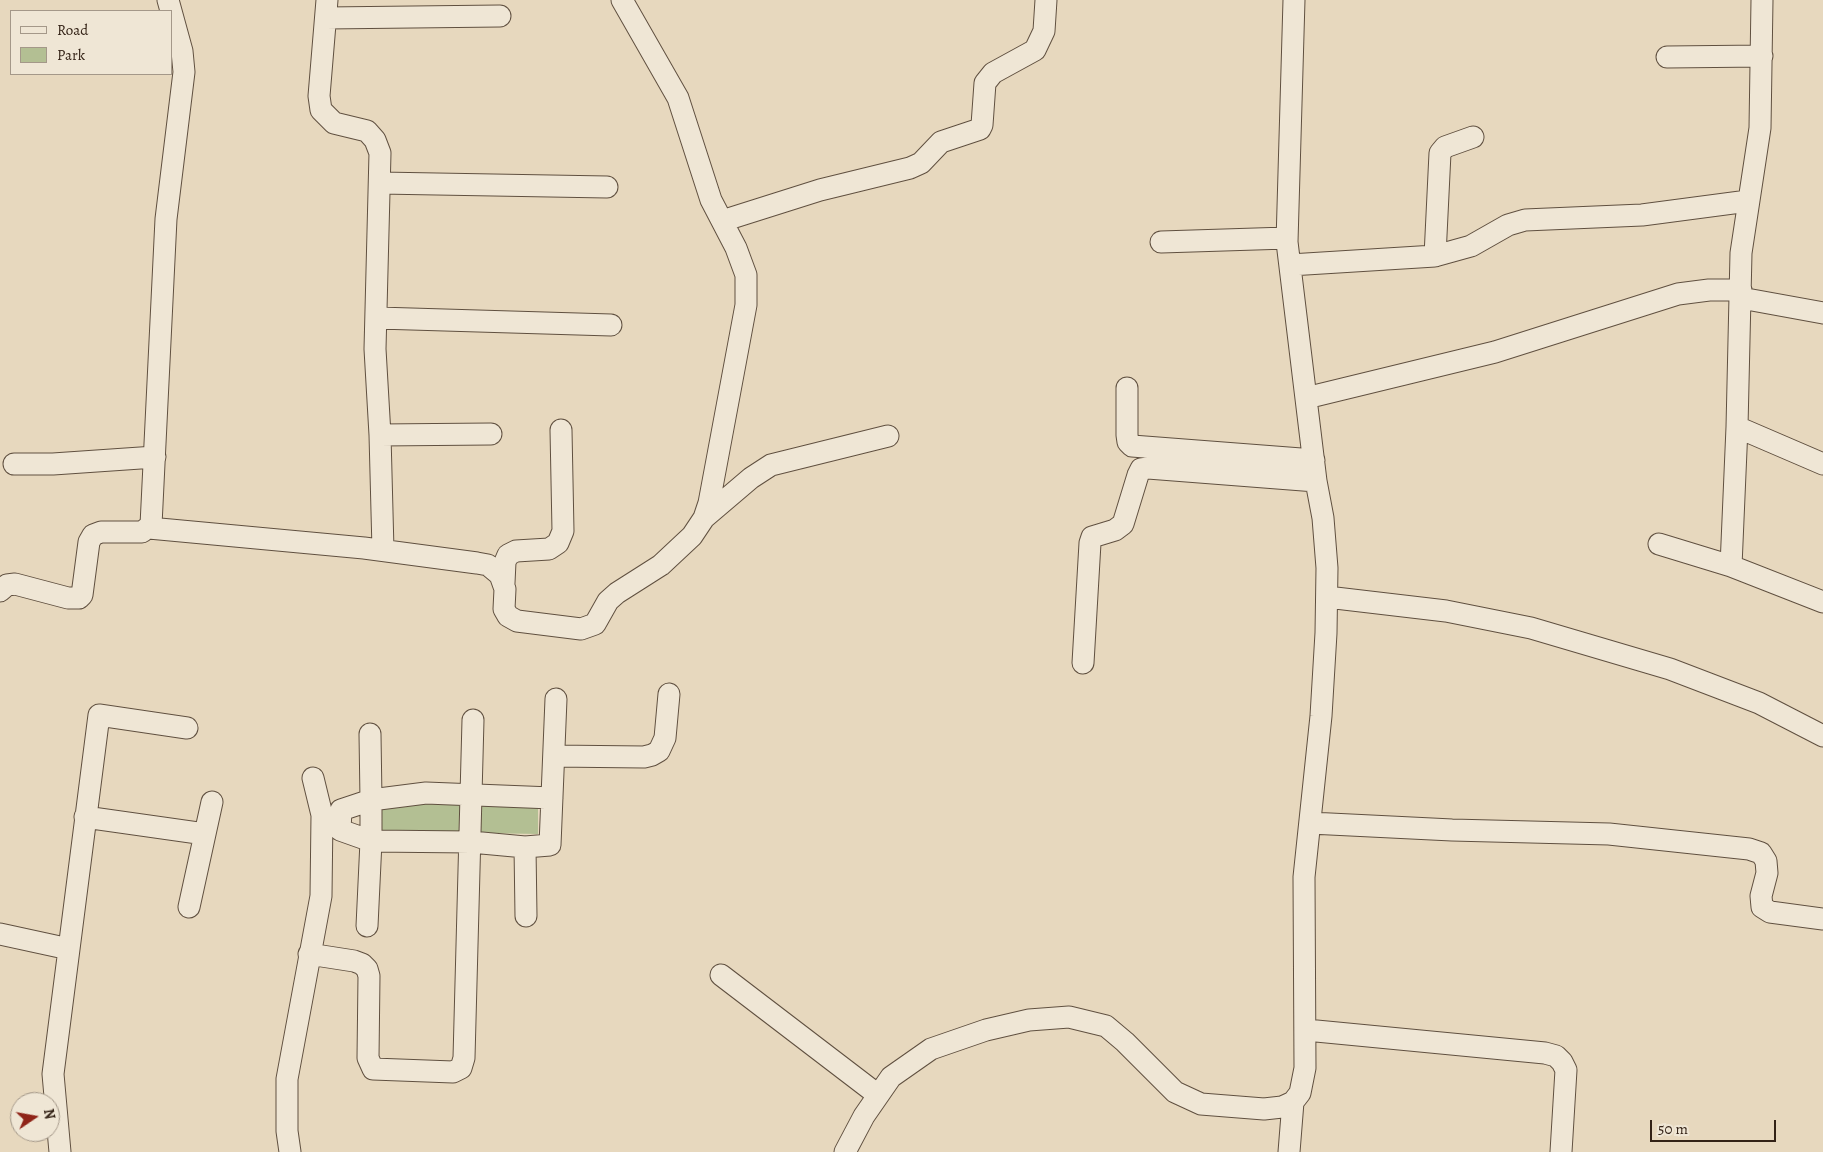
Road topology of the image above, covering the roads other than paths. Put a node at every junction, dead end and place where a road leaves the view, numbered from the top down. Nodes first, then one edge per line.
1 (622, 0) edge
2 (1046, 0) edge
3 (1294, 0) edge
4 (1762, 0) edge
5 (327, 9) edge
6 (172, 15) edge
7 (500, 16) dead end
8 (1762, 56) junction
9 (1667, 57) dead end
10 (1473, 137) dead end
11 (380, 183) junction
12 (607, 187) dead end
13 (1748, 201) junction
14 (722, 221) junction
15 (1287, 238) junction
16 (1161, 242) dead end
17 (1435, 256) junction
18 (1290, 265) junction
19 (1741, 294) junction
20 (1823, 312) edge
21 (378, 318) junction
22 (611, 325) dead end
23 (1127, 388) dead end
24 (1306, 398) junction
25 (1737, 427) junction
26 (561, 430) dead end
27 (491, 434) dead end
28 (380, 435) junction
29 (888, 436) dead end
30 (156, 457) junction
31 (14, 464) dead end
32 (1823, 464) edge
33 (1315, 471) junction
34 (704, 518) junction
35 (149, 528) junction
36 (1659, 544) dead end
37 (383, 550) junction
38 (1731, 566) junction
39 (504, 583) junction
40 (0, 591) edge
41 (1327, 597) junction
42 (1823, 602) edge
43 (1083, 663) dead end
44 (669, 694) dead end
45 (556, 699) dead end
46 (473, 720) dead end
47 (187, 728) dead end
48 (370, 734) dead end
49 (1823, 736) edge
50 (554, 756) junction
51 (313, 778) dead end
52 (471, 796) junction
53 (552, 798) junction
54 (370, 800) junction
55 (212, 802) dead end
56 (331, 816) junction
57 (85, 817) junction
58 (1310, 823) junction
59 (206, 834) junction
60 (371, 841) junction
61 (471, 842) junction
62 (525, 847) junction
63 (190, 907) dead end
64 (526, 916) dead end
65 (1823, 919) edge
66 (367, 926) dead end
67 (0, 934) edge
68 (69, 949) junction
69 (309, 954) junction
70 (721, 974) dead end
71 (1306, 1030) junction
72 (878, 1095) junction
73 (1293, 1102) junction
74 (60, 1152) edge
75 (290, 1152) edge
76 (845, 1152) edge
77 (1289, 1152) edge
78 (1562, 1152) edge

1 - 14 street
2 - 14 street
3 - 15 street
4 - 8 street
5 - 7 street
5 - 11 street
6 - 30 street
8 - 9 street
8 - 13 street
10 - 17 street
11 - 12 street
11 - 21 street
13 - 17 street
13 - 19 street
14 - 34 street
15 - 16 street
15 - 18 street
17 - 18 street
18 - 24 street
19 - 20 street
19 - 24 street
19 - 25 street
21 - 22 street
21 - 28 street
23 - 33 street
24 - 33 street
25 - 32 street
25 - 38 street
26 - 39 street
27 - 28 street
28 - 37 street
29 - 34 street
30 - 31 street
30 - 35 street
33 - 41 street
33 - 43 street
34 - 39 street
35 - 37 street
35 - 40 street
36 - 38 street
37 - 39 street
38 - 42 street
41 - 49 street
41 - 58 street
44 - 50 street
45 - 50 street
46 - 52 street
47 - 57 street
48 - 54 street
50 - 53 street
51 - 56 street
52 - 53 street
52 - 54 street
52 - 61 street
53 - 62 street
54 - 56 street
54 - 60 street
55 - 59 street
56 - 60 street
56 - 69 street
57 - 59 street
57 - 68 street
58 - 65 street
58 - 71 street
59 - 63 street
60 - 61 street
60 - 66 street
61 - 62 street
61 - 69 street
62 - 64 street
67 - 68 street
68 - 74 street
69 - 75 street
70 - 72 street
71 - 73 street
71 - 78 street
72 - 73 street
72 - 76 street
73 - 77 street

